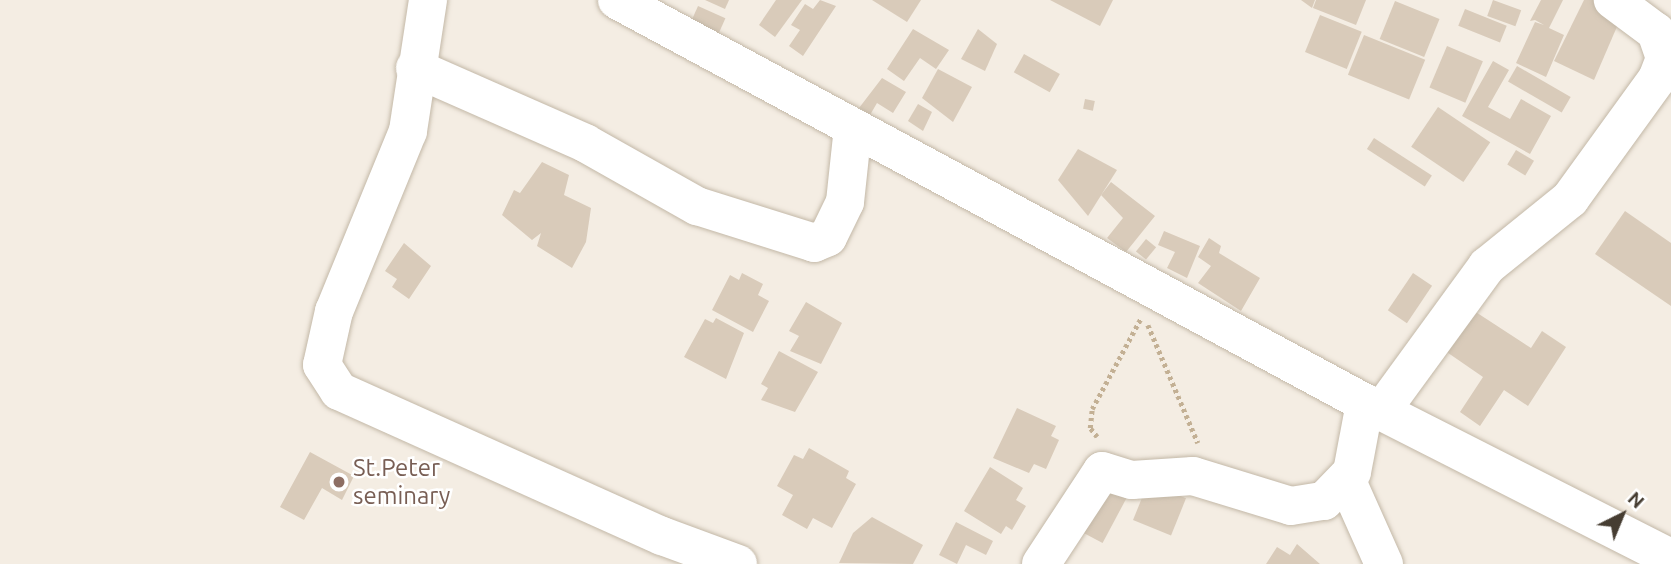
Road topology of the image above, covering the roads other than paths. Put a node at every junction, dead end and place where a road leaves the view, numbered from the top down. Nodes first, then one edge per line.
1 (428, 0) edge
2 (617, 0) edge
3 (1613, 0) edge
4 (415, 68) junction
5 (853, 127) junction
6 (1373, 407) junction
7 (1346, 479) junction
8 (1671, 558) edge
9 (738, 564) edge
10 (1041, 564) edge
11 (1384, 564) edge

1 - 4 street
2 - 5 street
3 - 6 street
4 - 5 street
4 - 9 street
5 - 6 street
6 - 7 street
6 - 8 street
7 - 10 street
7 - 11 street

